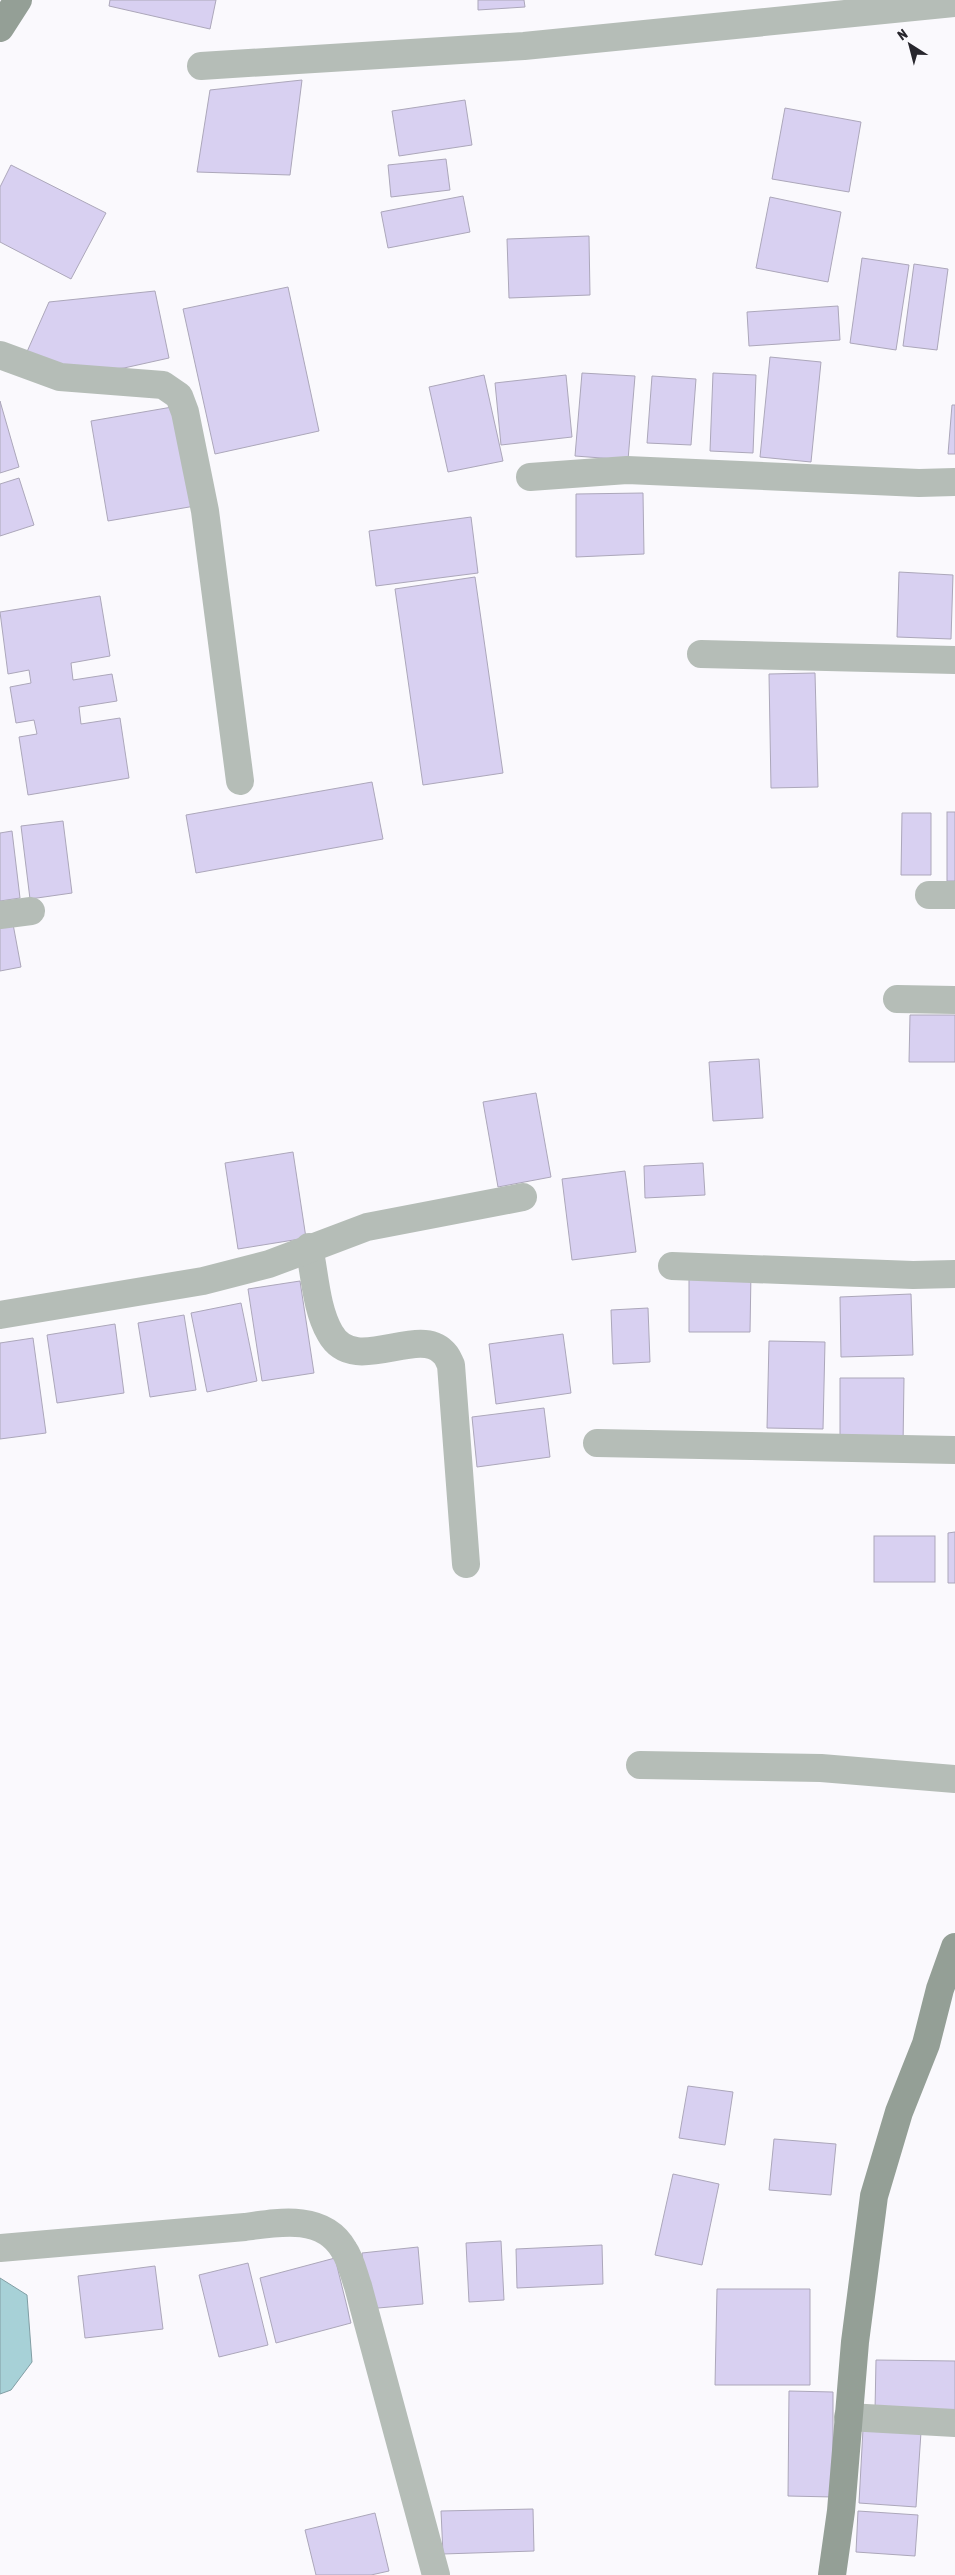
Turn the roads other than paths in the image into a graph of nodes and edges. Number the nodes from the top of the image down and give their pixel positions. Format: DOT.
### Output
graph roads {
  1 [pos="18,0"];
  2 [pos="955,3"];
  3 [pos="0,28"];
  4 [pos="201,66"];
  5 [pos="0,355"];
  6 [pos="530,477"];
  7 [pos="955,482"];
  8 [pos="701,654"];
  9 [pos="955,660"];
  10 [pos="240,781"];
  11 [pos="31,911"];
  12 [pos="0,916"];
  13 [pos="897,999"];
  14 [pos="955,1000"];
  15 [pos="524,1197"];
  16 [pos="309,1247"];
  17 [pos="672,1266"];
  18 [pos="955,1274"];
  19 [pos="0,1315"];
  20 [pos="597,1442"];
  21 [pos="955,1450"];
  22 [pos="466,1564"];
  23 [pos="640,1765"];
  24 [pos="955,1779"];
  25 [pos="955,1947"];
  26 [pos="0,2248"];
  27 [pos="848,2416"];
  28 [pos="955,2423"];
  29 [pos="436,2575"];
  30 [pos="832,2575"];
  1 -- 3 [label="street"];
  2 -- 4 [label="street"];
  5 -- 10 [label="street"];
  6 -- 7 [label="street"];
  8 -- 9 [label="street"];
  11 -- 12 [label="street"];
  13 -- 14 [label="street"];
  15 -- 16 [label="street"];
  16 -- 19 [label="street"];
  16 -- 22 [label="street"];
  17 -- 18 [label="street"];
  20 -- 21 [label="street"];
  23 -- 24 [label="street"];
  25 -- 27 [label="street"];
  26 -- 29 [label="street"];
  27 -- 28 [label="street"];
  27 -- 30 [label="street"];
}
